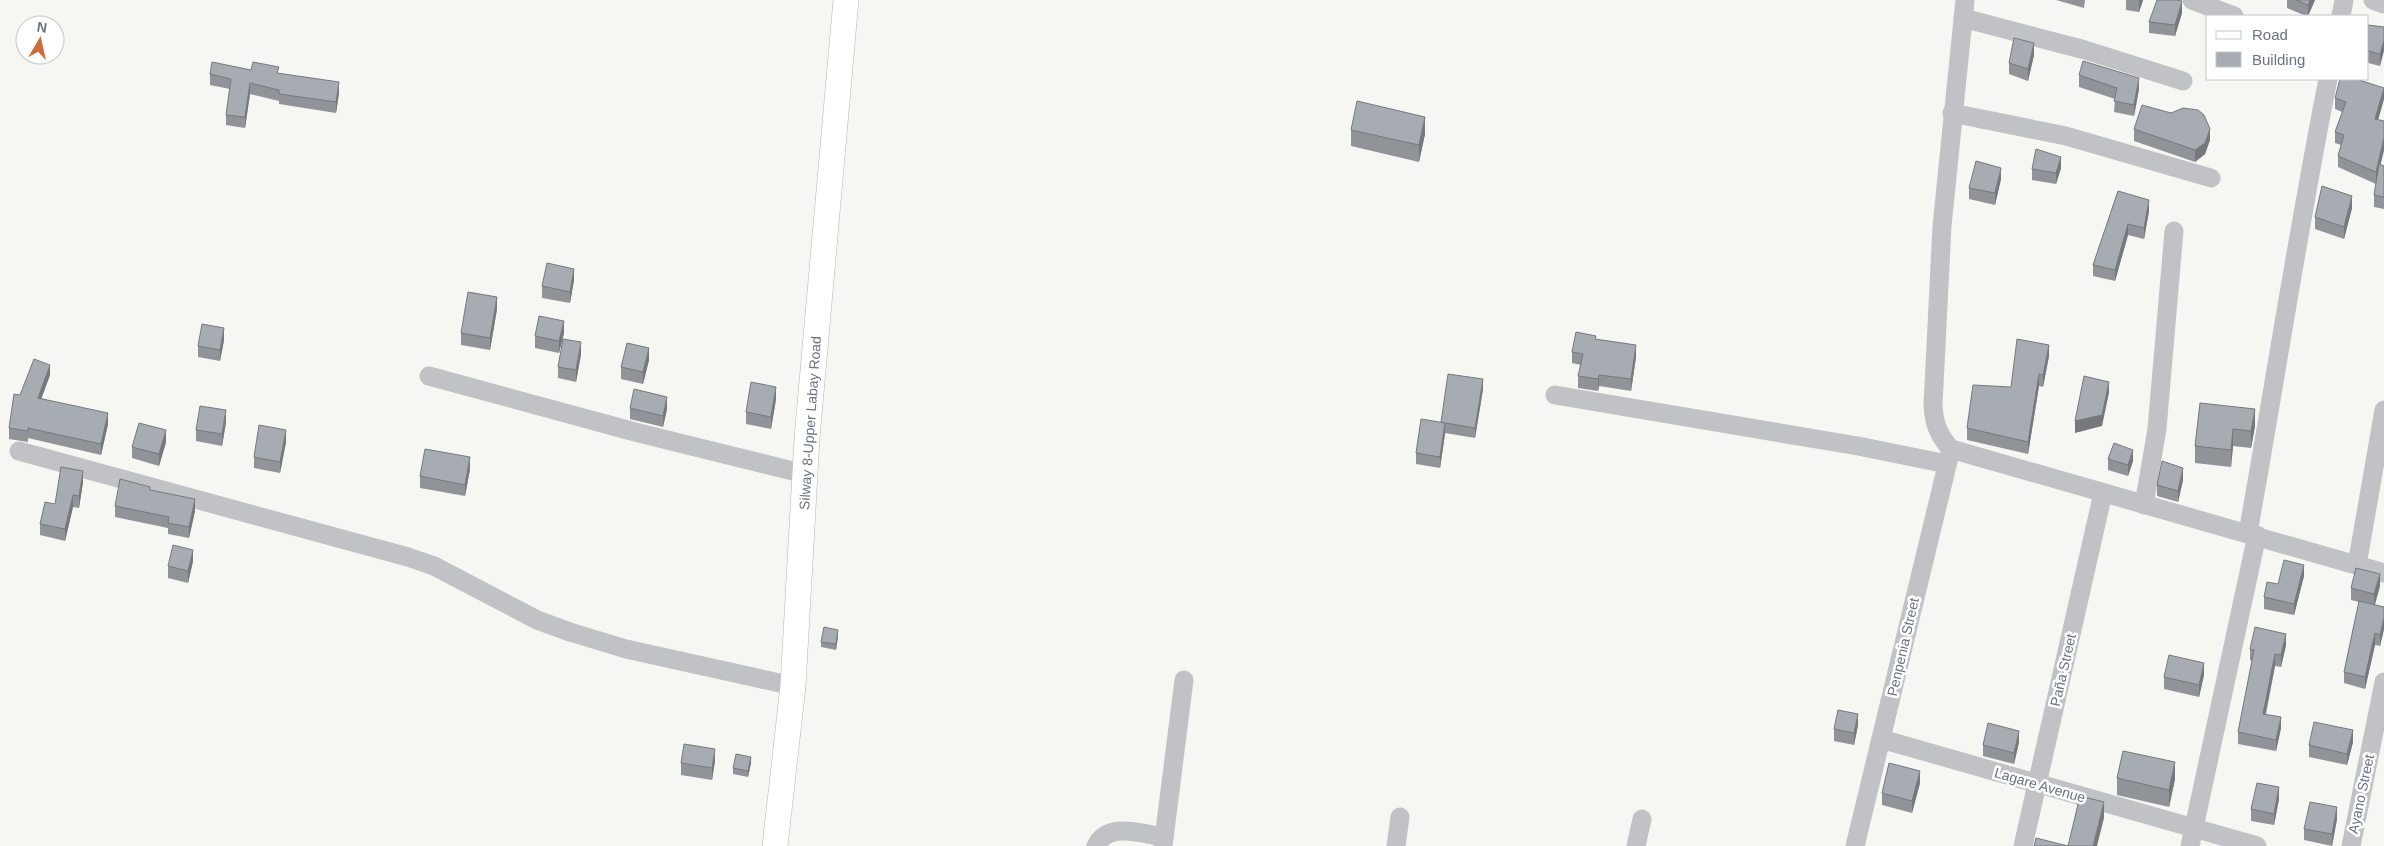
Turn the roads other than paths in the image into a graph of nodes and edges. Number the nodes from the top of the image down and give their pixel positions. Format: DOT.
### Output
graph roads {
  1 [pos="846,0"];
  2 [pos="2192,0"];
  3 [pos="2344,0"];
  4 [pos="2373,0"];
  5 [pos="2384,4"];
  6 [pos="1964,9"];
  7 [pos="2231,15"];
  8 [pos="2341,15"];
  9 [pos="2183,80"];
  10 [pos="2328,80"];
  11 [pos="1952,113"];
  12 [pos="2211,178"];
  13 [pos="2174,231"];
  14 [pos="429,376"];
  15 [pos="1555,394"];
  16 [pos="2384,410"];
  17 [pos="19,451"];
  18 [pos="1949,456"];
  19 [pos="805,474"];
  20 [pos="2103,494"];
  21 [pos="2144,505"];
  22 [pos="2252,534"];
  23 [pos="2357,564"];
  24 [pos="2384,573"];
  25 [pos="1184,680"];
  26 [pos="2384,682"];
  27 [pos="793,686"];
  28 [pos="1881,739"];
  29 [pos="2037,784"];
  30 [pos="1400,817"];
  31 [pos="1642,819"];
  32 [pos="2192,837"];
  33 [pos="1163,841"];
  34 [pos="775,846"];
  35 [pos="1096,846"];
  36 [pos="1396,846"];
  37 [pos="1636,846"];
  38 [pos="1855,846"];
  39 [pos="2023,846"];
  40 [pos="2257,846"];
  41 [pos="2351,846"];
  1 -- 19 [label="main road, Silway 8-Upper Labay Road"];
  2 -- 7 [label="street"];
  3 -- 8 [label="street"];
  4 -- 5 [label="street"];
  6 -- 9 [label="street"];
  6 -- 11 [label="street"];
  10 -- 22 [label="street"];
  11 -- 12 [label="street"];
  11 -- 18 [label="street"];
  13 -- 21 [label="street"];
  14 -- 19 [label="street"];
  15 -- 18 [label="street"];
  16 -- 23 [label="street"];
  17 -- 27 [label="street"];
  18 -- 20 [label="street"];
  18 -- 28 [label="street, Penpenia Street"];
  19 -- 27 [label="main road, Silway 8-Upper Labay Road"];
  20 -- 21 [label="street"];
  20 -- 29 [label="street, Paña Street"];
  21 -- 22 [label="street"];
  22 -- 23 [label="street"];
  22 -- 32 [label="street"];
  23 -- 24 [label="street"];
  25 -- 33 [label="street"];
  26 -- 41 [label="street, Ayano Street"];
  27 -- 34 [label="main road, Silway 8-Upper Labay Road"];
  28 -- 29 [label="street, Lagare Avenue"];
  28 -- 38 [label="street, Penpenia Street"];
  29 -- 32 [label="street, Lagare Avenue"];
  29 -- 39 [label="street, Paña Street"];
  30 -- 36 [label="street"];
  31 -- 37 [label="street"];
  32 -- 40 [label="street, Lagare Avenue"];
  33 -- 35 [label="street"];
}
